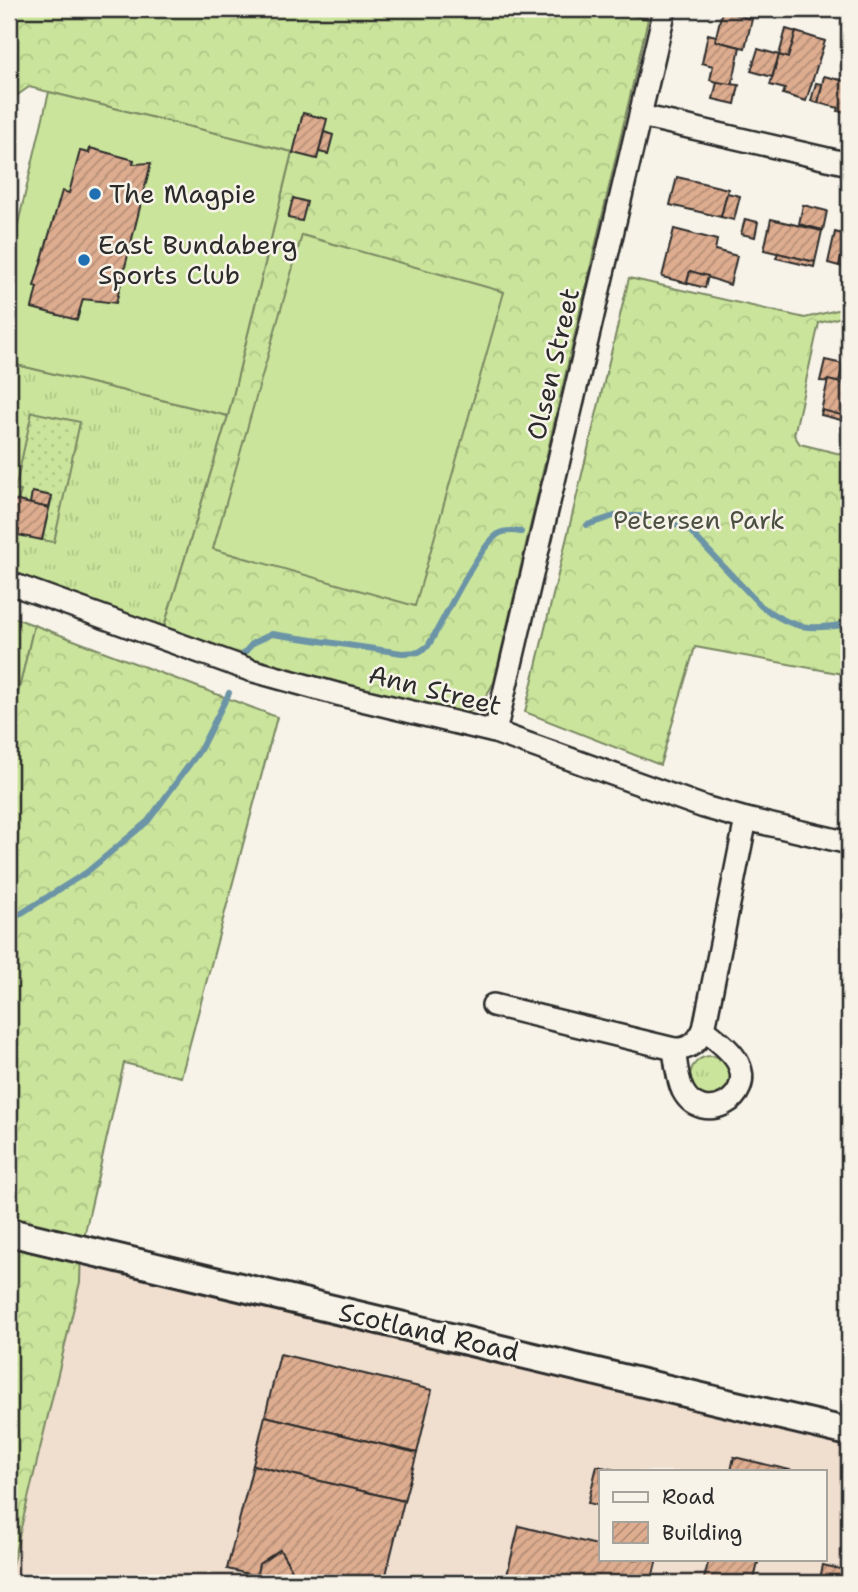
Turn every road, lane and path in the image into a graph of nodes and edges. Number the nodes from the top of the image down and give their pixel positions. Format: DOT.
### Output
graph roads {
  1 [pos="665,9"];
  2 [pos="641,116"];
  3 [pos="849,164"];
  4 [pos="9,583"];
  5 [pos="495,732"];
  6 [pos="746,819"];
  7 [pos="849,843"];
  8 [pos="493,1004"];
  9 [pos="704,1029"];
  10 [pos="674,1049"];
  11 [pos="9,1232"];
  12 [pos="849,1433"];
  1 -- 2 [label="street, Olsen Street"];
  2 -- 3 [label="street"];
  2 -- 5 [label="street, Olsen Street"];
  4 -- 5 [label="street, Ann Street"];
  5 -- 6 [label="street, Ann Street"];
  6 -- 7 [label="street, Ann Street"];
  6 -- 9 [label="street"];
  8 -- 10 [label="street"];
  9 -- 10 [label="street"];
  9 -- 10 [label="street"];
  11 -- 12 [label="street, Scotland Road"];
}
